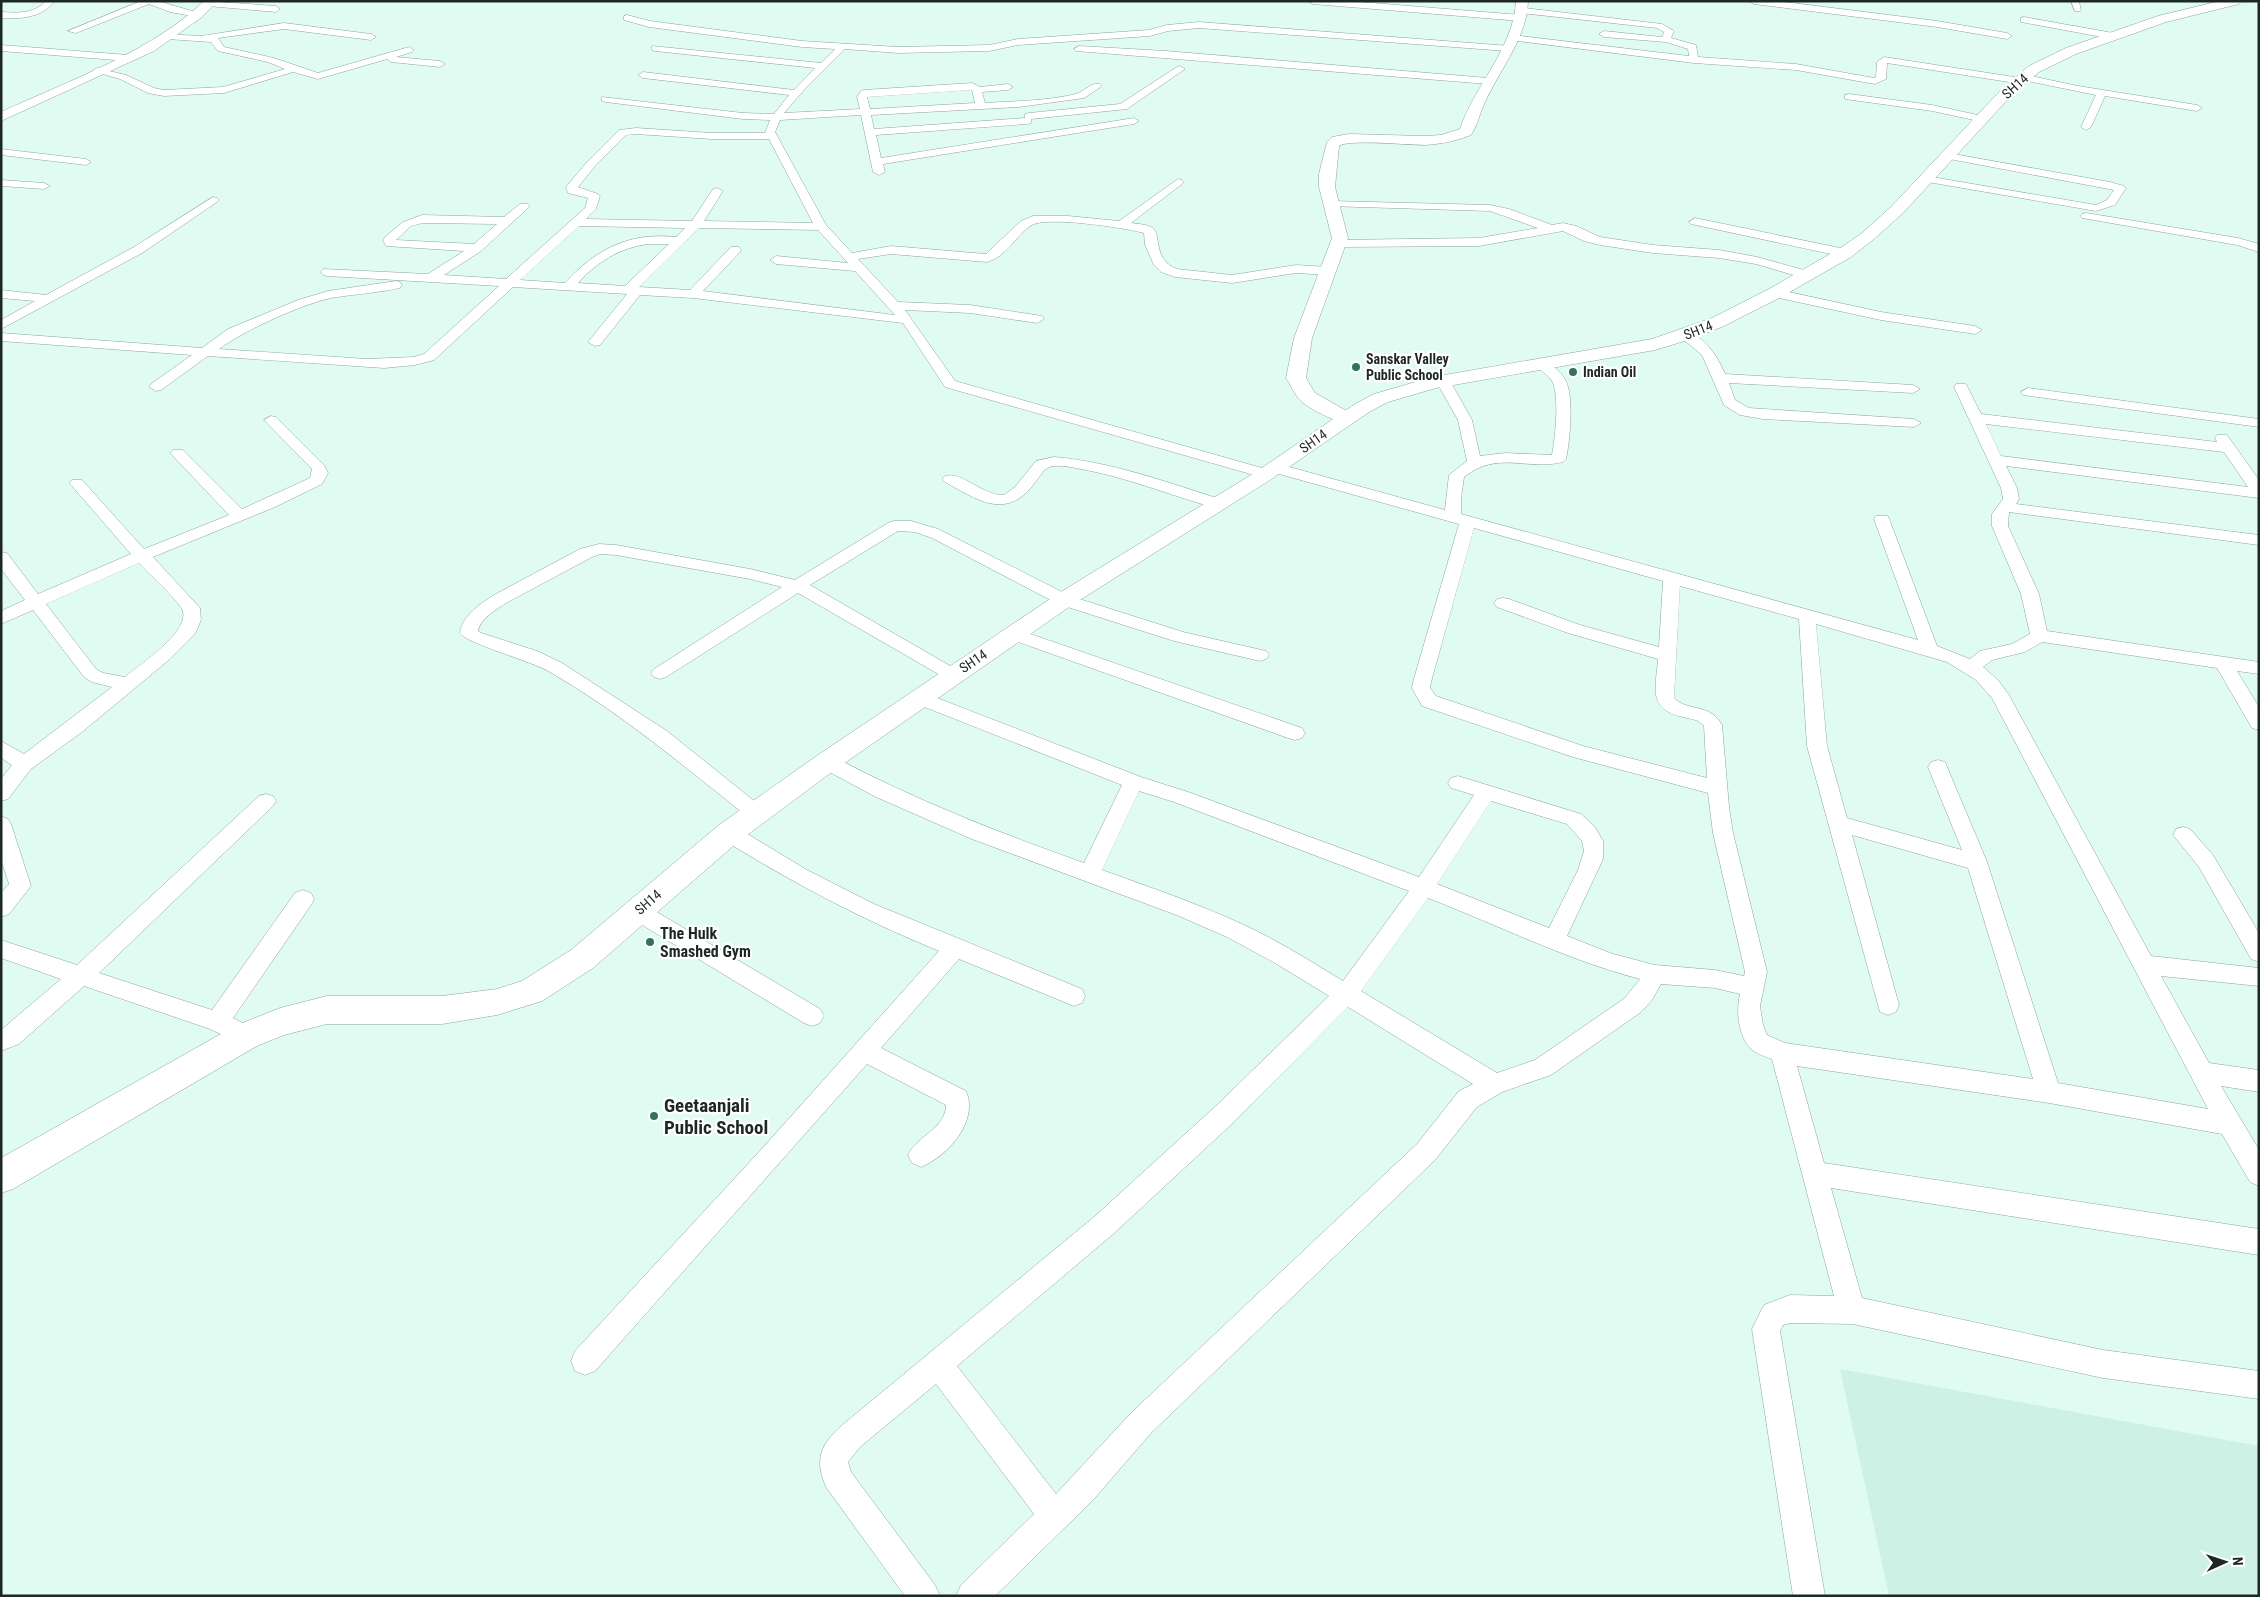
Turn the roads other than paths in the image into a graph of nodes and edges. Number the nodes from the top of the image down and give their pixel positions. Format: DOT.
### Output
graph roads {
  1 [pos="51,1"];
  2 [pos="149,1"];
  3 [pos="1313,1"];
  4 [pos="1754,1"];
  5 [pos="2235,1"];
  6 [pos="209,2"];
  7 [pos="1521,7"];
  8 [pos="276,9"];
  9 [pos="198,14"];
  10 [pos="1,15"];
  11 [pos="627,18"];
  12 [pos="2024,20"];
  13 [pos="73,31"];
  14 [pos="1604,34"];
  15 [pos="167,36"];
  16 [pos="2007,36"];
  17 [pos="2113,36"];
  18 [pos="372,37"];
  19 [pos="202,38"];
  20 [pos="1666,39"];
  21 [pos="1510,43"];
  22 [pos="842,47"];
  23 [pos="1,48"];
  24 [pos="655,48"];
  25 [pos="989,48"];
  26 [pos="409,50"];
  27 [pos="128,58"];
  28 [pos="382,58"];
  29 [pos="1694,60"];
  30 [pos="440,64"];
  31 [pos="824,66"];
  32 [pos="294,69"];
  33 [pos="1180,69"];
  34 [pos="97,71"];
  35 [pos="642,75"];
  36 [pos="2024,80"];
  37 [pos="1488,81"];
  38 [pos="1097,86"];
  39 [pos="1008,87"];
  40 [pos="977,90"];
  41 [pos="797,93"];
  42 [pos="2102,93"];
  43 [pos="1849,97"];
  44 [pos="606,99"];
  45 [pos="1019,104"];
  46 [pos="980,106"];
  47 [pos="2197,108"];
  48 [pos="865,112"];
  49 [pos="1,117"];
  50 [pos="776,117"];
  51 [pos="1026,119"];
  52 [pos="1982,119"];
  53 [pos="1134,121"];
  54 [pos="2086,127"];
  55 [pos="870,132"];
  56 [pos="772,136"];
  57 [pos="1036,138"];
  58 [pos="1048,146"];
  59 [pos="1,152"];
  60 [pos="933,153"];
  61 [pos="1948,156"];
  62 [pos="86,162"];
  63 [pos="939,165"];
  64 [pos="1178,182"];
  65 [pos="1,183"];
  66 [pos="44,186"];
  67 [pos="1922,187"];
  68 [pos="717,191"];
  69 [pos="1945,194"];
  70 [pos="213,200"];
  71 [pos="1331,204"];
  72 [pos="524,206"];
  73 [pos="507,221"];
  74 [pos="576,222"];
  75 [pos="1696,222"];
  76 [pos="696,224"];
  77 [pos="1122,225"];
  78 [pos="821,227"];
  79 [pos="1551,228"];
  80 [pos="678,241"];
  81 [pos="1339,243"];
  82 [pos="410,245"];
  83 [pos="477,248"];
  84 [pos="2259,248"];
  85 [pos="735,250"];
  86 [pos="1845,253"];
  87 [pos="849,256"];
  88 [pos="776,260"];
  89 [pos="396,265"];
  90 [pos="860,268"];
  91 [pos="1328,271"];
  92 [pos="327,272"];
  93 [pos="1807,274"];
  94 [pos="436,277"];
  95 [pos="511,282"];
  96 [pos="569,286"];
  97 [pos="632,290"];
  98 [pos="1775,293"];
  99 [pos="1,294"];
  100 [pos="693,294"];
  101 [pos="48,299"];
  102 [pos="893,306"];
  103 [pos="1037,319"];
  104 [pos="907,320"];
  105 [pos="1,325"];
  106 [pos="1975,330"];
  107 [pos="1685,335"];
  108 [pos="1,337"];
  109 [pos="595,342"];
  110 [pos="204,352"];
  111 [pos="1542,365"];
  112 [pos="1720,378"];
  113 [pos="1443,381"];
  114 [pos="1961,386"];
  115 [pos="156,387"];
  116 [pos="1913,389"];
  117 [pos="2028,392"];
  118 [pos="1345,418"];
  119 [pos="1976,418"];
  120 [pos="2208,418"];
  121 [pos="271,420"];
  122 [pos="1914,423"];
  123 [pos="2259,423"];
  124 [pos="2229,448"];
  125 [pos="178,453"];
  126 [pos="1996,460"];
  127 [pos="1474,461"];
  128 [pos="1270,471"];
  129 [pos="950,479"];
  130 [pos="77,483"];
  131 [pos="2259,492"];
  132 [pos="1220,504"];
  133 [pos="2006,507"];
  134 [pos="239,516"];
  135 [pos="1460,519"];
  136 [pos="1882,520"];
  137 [pos="2259,540"];
  138 [pos="142,556"];
  139 [pos="1,557"];
  140 [pos="1672,578"];
  141 [pos="798,586"];
  142 [pos="1064,600"];
  143 [pos="36,602"];
  144 [pos="1503,603"];
  145 [pos="1807,615"];
  146 [pos="1,618"];
  147 [pos="1012,634"];
  148 [pos="2039,636"];
  149 [pos="1930,650"];
  150 [pos="1260,655"];
  151 [pos="1667,655"];
  152 [pos="2223,663"];
  153 [pos="1973,667"];
  154 [pos="2259,668"];
  155 [pos="660,673"];
  156 [pos="953,675"];
  157 [pos="128,684"];
  158 [pos="919,697"];
  159 [pos="2259,723"];
  160 [pos="1295,733"];
  161 [pos="1,748"];
  162 [pos="827,762"];
  163 [pos="24,764"];
  164 [pos="1938,767"];
  165 [pos="1134,782"];
  166 [pos="1458,783"];
  167 [pos="1718,788"];
  168 [pos="1487,792"];
  169 [pos="1,794"];
  170 [pos="266,801"];
  171 [pos="756,813"];
  172 [pos="1838,823"];
  173 [pos="1,824"];
  174 [pos="729,833"];
  175 [pos="2183,835"];
  176 [pos="1977,862"];
  177 [pos="1089,874"];
  178 [pos="1423,888"];
  179 [pos="304,898"];
  180 [pos="1,908"];
  181 [pos="637,911"];
  182 [pos="1554,940"];
  183 [pos="956,947"];
  184 [pos="1,950"];
  185 [pos="2259,952"];
  186 [pos="2145,965"];
  187 [pos="1655,974"];
  188 [pos="79,977"];
  189 [pos="2259,977"];
  190 [pos="1753,988"];
  191 [pos="1346,994"];
  192 [pos="1074,996"];
  193 [pos="1888,1005"];
  194 [pos="812,1016"];
  195 [pos="217,1022"];
  196 [pos="246,1036"];
  197 [pos="1,1040"];
  198 [pos="864,1051"];
  199 [pos="1782,1053"];
  200 [pos="2202,1073"];
  201 [pos="2259,1081"];
  202 [pos="1495,1084"];
  203 [pos="2049,1092"];
  204 [pos="2229,1124"];
  205 [pos="920,1155"];
  206 [pos="1814,1174"];
  207 [pos="2259,1174"];
  208 [pos="1,1177"];
  209 [pos="2259,1242"];
  210 [pos="1853,1310"];
  211 [pos="585,1361"];
  212 [pos="938,1364"];
  213 [pos="2259,1385"];
  214 [pos="1054,1516"];
  215 [pos="924,1596"];
  216 [pos="972,1596"];
  217 [pos="1809,1596"];
  1 -- 10 [label="street"];
  2 -- 9 [label="street"];
  2 -- 13 [label="street"];
  3 -- 7 [label="street"];
  4 -- 16 [label="street"];
  5 -- 17 [label="main road, SH14 / SH14"];
  6 -- 8 [label="street"];
  6 -- 9 [label="main road"];
  7 -- 20 [label="street"];
  7 -- 21 [label="main road"];
  9 -- 15 [label="main road"];
  11 -- 22 [label="street"];
  12 -- 17 [label="street"];
  14 -- 20 [label="street"];
  15 -- 19 [label="street"];
  15 -- 27 [label="main road"];
  17 -- 36 [label="main road, SH14 / SH14"];
  18 -- 19 [label="street"];
  19 -- 32 [label="street"];
  20 -- 29 [label="street"];
  21 -- 25 [label="street"];
  21 -- 29 [label="street"];
  21 -- 37 [label="main road"];
  22 -- 25 [label="street"];
  22 -- 31 [label="street"];
  23 -- 27 [label="street"];
  24 -- 31 [label="street"];
  25 -- 37 [label="street"];
  26 -- 28 [label="street"];
  27 -- 34 [label="main road"];
  28 -- 30 [label="street"];
  28 -- 32 [label="street"];
  29 -- 36 [label="street"];
  31 -- 41 [label="street"];
  32 -- 34 [label="street"];
  33 -- 51 [label="street"];
  34 -- 49 [label="main road"];
  35 -- 41 [label="street"];
  36 -- 42 [label="street"];
  36 -- 52 [label="main road, SH14 / SH14"];
  37 -- 71 [label="main road"];
  38 -- 45 [label="street"];
  39 -- 40 [label="street"];
  40 -- 46 [label="street"];
  40 -- 48 [label="street"];
  41 -- 50 [label="street"];
  42 -- 47 [label="street"];
  42 -- 54 [label="street"];
  43 -- 52 [label="street"];
  44 -- 50 [label="street"];
  45 -- 46 [label="street"];
  45 -- 51 [label="street"];
  46 -- 48 [label="street"];
  48 -- 50 [label="street"];
  48 -- 55 [label="street"];
  50 -- 56 [label="street"];
  51 -- 55 [label="street"];
  51 -- 57 [label="street"];
  52 -- 61 [label="main road, SH14 / SH14"];
  53 -- 57 [label="street"];
  55 -- 60 [label="street"];
  56 -- 74 [label="street"];
  56 -- 78 [label="street"];
  57 -- 58 [label="street"];
  57 -- 60 [label="street"];
  59 -- 62 [label="street"];
  60 -- 63 [label="street"];
  61 -- 67 [label="main road, SH14 / SH14"];
  61 -- 67 [label="street"];
  64 -- 77 [label="street"];
  65 -- 66 [label="street"];
  67 -- 86 [label="main road, SH14 / SH14"];
  68 -- 76 [label="street"];
  69 -- 84 [label="street"];
  70 -- 101 [label="street"];
  71 -- 79 [label="street"];
  71 -- 81 [label="main road"];
  72 -- 73 [label="street"];
  73 -- 82 [label="street"];
  73 -- 83 [label="street"];
  74 -- 76 [label="street"];
  74 -- 95 [label="street"];
  75 -- 86 [label="street"];
  76 -- 78 [label="street"];
  76 -- 80 [label="street"];
  77 -- 87 [label="street"];
  77 -- 91 [label="street"];
  78 -- 87 [label="street"];
  79 -- 81 [label="street"];
  79 -- 93 [label="street"];
  80 -- 96 [label="street"];
  80 -- 97 [label="street"];
  81 -- 91 [label="main road"];
  82 -- 83 [label="street"];
  82 -- 89 [label="street"];
  83 -- 94 [label="street"];
  85 -- 100 [label="street"];
  86 -- 93 [label="main road, SH14 / SH14"];
  87 -- 90 [label="street"];
  88 -- 90 [label="street"];
  89 -- 92 [label="street"];
  89 -- 94 [label="street"];
  90 -- 102 [label="street"];
  91 -- 118 [label="main road"];
  93 -- 98 [label="main road, SH14 / SH14"];
  94 -- 95 [label="street"];
  94 -- 110 [label="street"];
  95 -- 96 [label="street"];
  95 -- 110 [label="street"];
  96 -- 97 [label="street"];
  97 -- 100 [label="street"];
  97 -- 109 [label="street"];
  98 -- 106 [label="street"];
  98 -- 107 [label="main road, SH14 / SH14"];
  99 -- 101 [label="street"];
  100 -- 104 [label="street"];
  101 -- 105 [label="street"];
  102 -- 103 [label="street"];
  102 -- 104 [label="street"];
  104 -- 128 [label="street"];
  107 -- 111 [label="main road, SH14 / SH14"];
  107 -- 112 [label="street"];
  108 -- 110 [label="street"];
  110 -- 115 [label="street"];
  111 -- 113 [label="main road, SH14 / SH14"];
  111 -- 127 [label="street"];
  112 -- 116 [label="street"];
  112 -- 122 [label="street"];
  113 -- 118 [label="main road, SH14 / SH14"];
  113 -- 127 [label="street"];
  114 -- 119 [label="street"];
  117 -- 120 [label="street"];
  118 -- 128 [label="main road, SH14 / SH14"];
  119 -- 124 [label="street"];
  119 -- 126 [label="street"];
  120 -- 123 [label="street"];
  120 -- 124 [label="street"];
  121 -- 134 [label="street"];
  124 -- 131 [label="street"];
  125 -- 134 [label="street"];
  126 -- 131 [label="street"];
  126 -- 133 [label="street"];
  127 -- 135 [label="street"];
  128 -- 132 [label="main road, SH14 / SH14"];
  128 -- 135 [label="street"];
  129 -- 132 [label="street"];
  130 -- 138 [label="street"];
  132 -- 142 [label="main road, SH14 / SH14"];
  133 -- 137 [label="street"];
  133 -- 148 [label="street"];
  134 -- 138 [label="street"];
  135 -- 140 [label="street"];
  135 -- 167 [label="street"];
  136 -- 149 [label="street"];
  138 -- 143 [label="street"];
  138 -- 157 [label="street"];
  139 -- 143 [label="street"];
  140 -- 145 [label="street"];
  140 -- 151 [label="street"];
  141 -- 142 [label="street"];
  141 -- 155 [label="street"];
  141 -- 156 [label="street"];
  141 -- 171 [label="street"];
  142 -- 147 [label="main road, SH14 / SH14"];
  142 -- 150 [label="street"];
  143 -- 146 [label="street"];
  143 -- 157 [label="street"];
  144 -- 151 [label="street"];
  145 -- 149 [label="street"];
  145 -- 172 [label="street"];
  147 -- 156 [label="main road, SH14 / SH14"];
  147 -- 160 [label="street"];
  148 -- 152 [label="street"];
  148 -- 153 [label="street"];
  149 -- 153 [label="street"];
  151 -- 167 [label="street"];
  152 -- 154 [label="street"];
  152 -- 159 [label="street"];
  153 -- 186 [label="street"];
  156 -- 158 [label="main road, SH14 / SH14"];
  157 -- 163 [label="street"];
  158 -- 162 [label="main road, SH14 / SH14"];
  158 -- 165 [label="street"];
  161 -- 163 [label="street"];
  162 -- 171 [label="main road, SH14 / SH14"];
  162 -- 177 [label="street"];
  163 -- 169 [label="street"];
  164 -- 176 [label="street"];
  165 -- 177 [label="street"];
  165 -- 178 [label="street"];
  166 -- 168 [label="street"];
  167 -- 190 [label="street"];
  168 -- 178 [label="street"];
  168 -- 182 [label="street"];
  170 -- 188 [label="street"];
  171 -- 174 [label="main road, SH14 / SH14"];
  172 -- 176 [label="street"];
  172 -- 193 [label="street"];
  173 -- 180 [label="street"];
  174 -- 181 [label="main road, SH14 / SH14"];
  174 -- 183 [label="street"];
  175 -- 185 [label="street"];
  176 -- 203 [label="street"];
  177 -- 191 [label="street"];
  178 -- 182 [label="street"];
  178 -- 191 [label="street"];
  179 -- 195 [label="street"];
  181 -- 194 [label="street"];
  181 -- 196 [label="main road, SH14 / SH14"];
  182 -- 187 [label="street"];
  183 -- 192 [label="street"];
  183 -- 198 [label="street"];
  184 -- 188 [label="street"];
  186 -- 189 [label="street"];
  186 -- 200 [label="street"];
  187 -- 190 [label="street"];
  187 -- 202 [label="street"];
  188 -- 195 [label="street"];
  188 -- 197 [label="street"];
  190 -- 199 [label="street"];
  191 -- 202 [label="street"];
  191 -- 212 [label="street"];
  195 -- 196 [label="street"];
  196 -- 208 [label="main road, SH14"];
  198 -- 205 [label="street"];
  198 -- 211 [label="street"];
  199 -- 203 [label="street"];
  199 -- 206 [label="street"];
  200 -- 201 [label="street"];
  200 -- 204 [label="street"];
  202 -- 214 [label="street"];
  203 -- 204 [label="street"];
  204 -- 207 [label="street"];
  206 -- 209 [label="street"];
  206 -- 210 [label="street"];
  210 -- 213 [label="street"];
  210 -- 217 [label="street"];
  212 -- 214 [label="street"];
  212 -- 215 [label="street"];
  214 -- 216 [label="street"];
}
